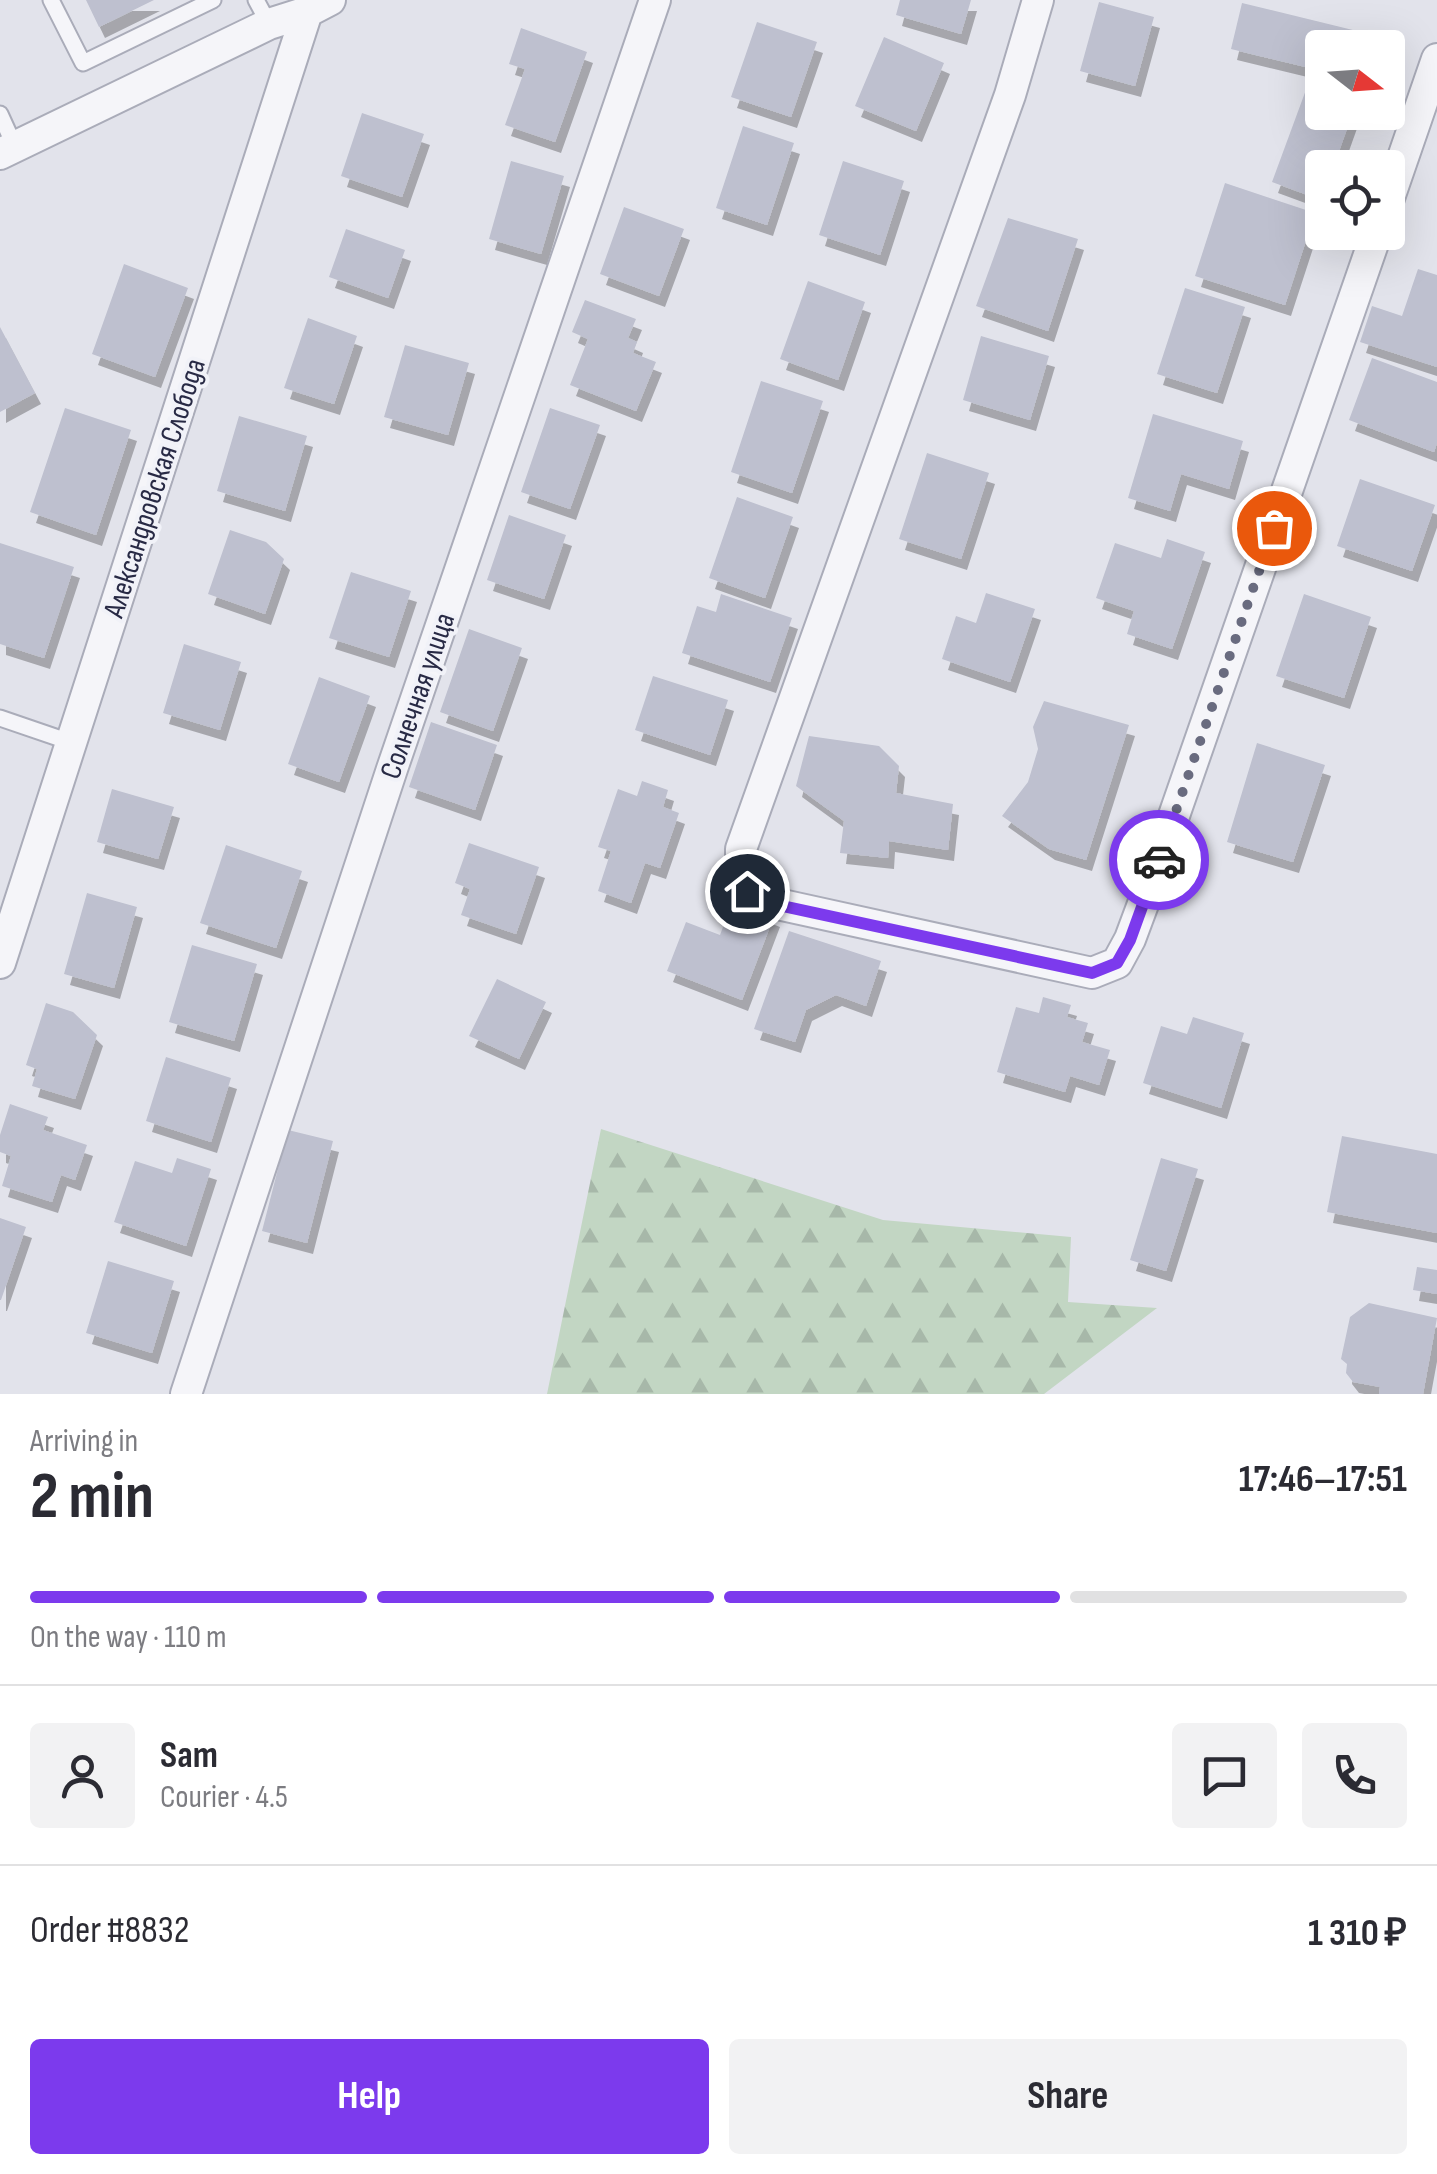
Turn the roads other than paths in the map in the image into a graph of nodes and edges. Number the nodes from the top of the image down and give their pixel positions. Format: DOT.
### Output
graph roads {
  1 [pos="51,0"];
  2 [pos="213,0"];
  3 [pos="655,0"];
  4 [pos="1038,0"];
  5 [pos="318,6"];
  6 [pos="263,12"];
  7 [pos="1437,59"];
  8 [pos="0,114"];
  9 [pos="7,151"];
  10 [pos="1405,152"];
  11 [pos="1371,250"];
  12 [pos="0,718"];
  13 [pos="73,742"];
  14 [pos="0,963"];
  15 [pos="186,1394"];
  1 -- 2 [label="lane"];
  3 -- 15 [label="street, Солнечная улица"];
  4 -- 11 [label="street"];
  5 -- 6 [label="street"];
  5 -- 13 [label="street, Александровская Слобода"];
  6 -- 9 [label="street"];
  7 -- 10 [label="street"];
  8 -- 9 [label="lane"];
  12 -- 13 [label="lane"];
  13 -- 14 [label="street, Александровская Слобода"];
}
